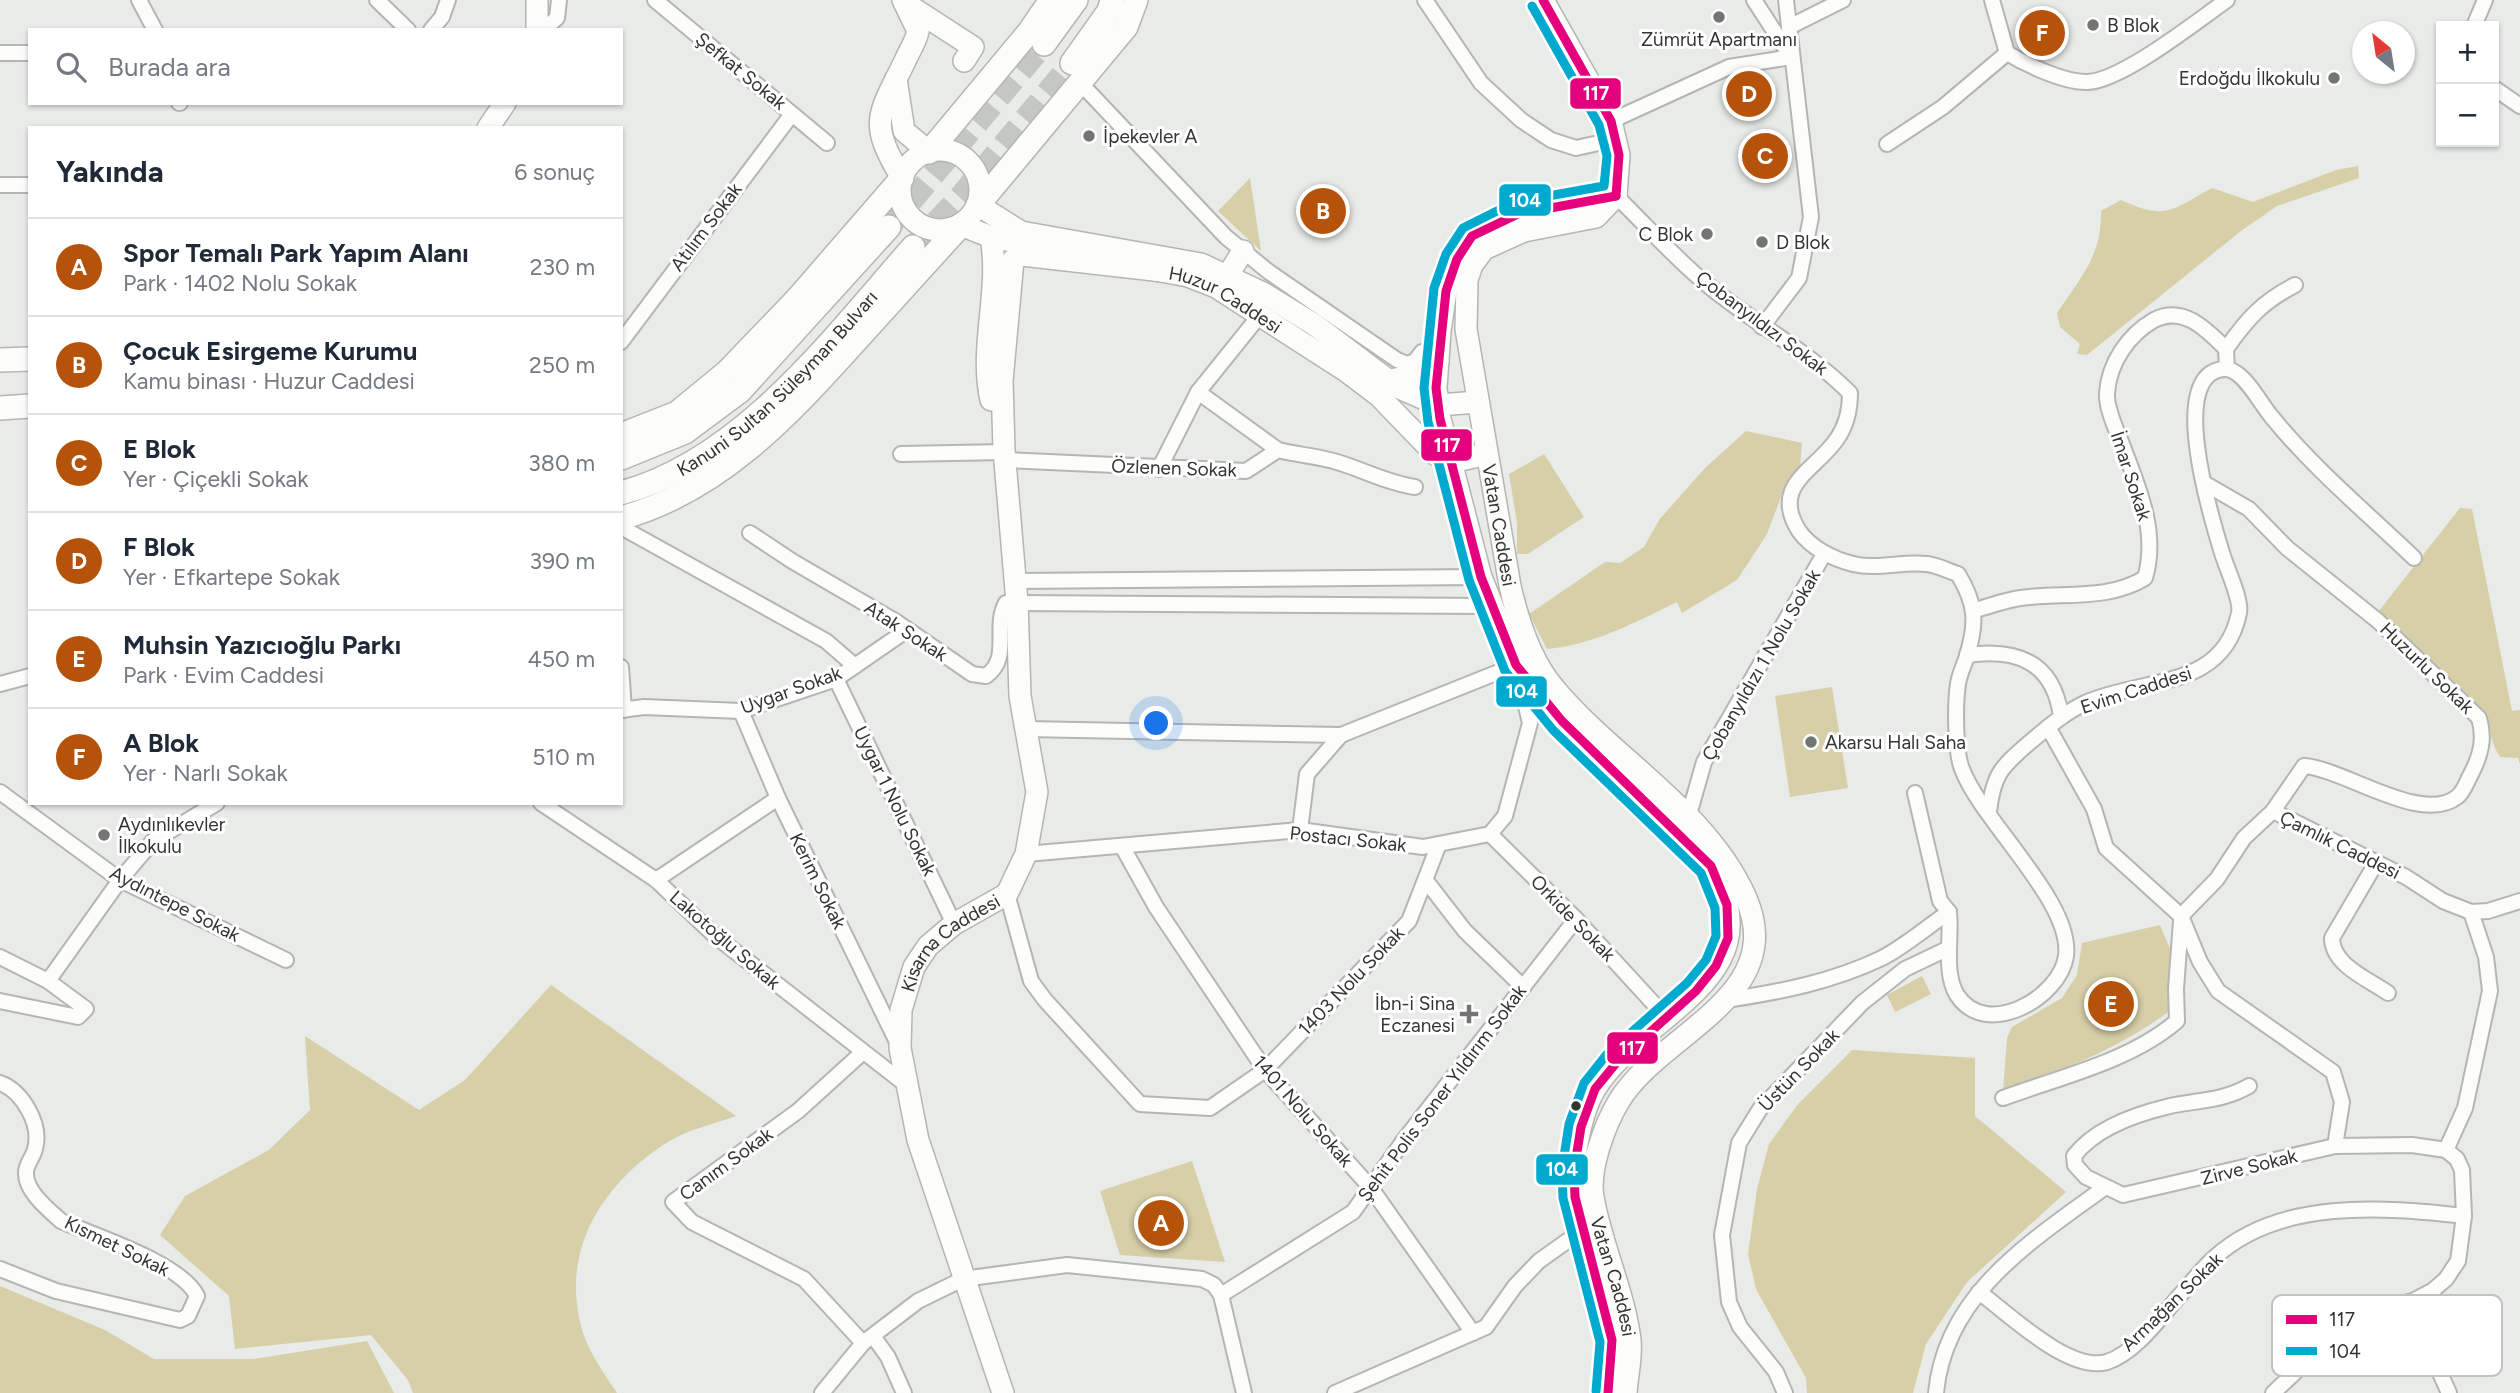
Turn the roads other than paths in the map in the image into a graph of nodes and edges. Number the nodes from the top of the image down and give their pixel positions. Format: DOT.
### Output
graph roads {
  1 [pos="139,0"];
  2 [pos="377,0"];
  3 [pos="448,0"];
  4 [pos="537,0"];
  5 [pos="559,0"];
  6 [pos="655,0"];
  7 [pos="1051,0"];
  8 [pos="1076,0"];
  9 [pos="1112,0"];
  10 [pos="1136,0"];
  11 [pos="1425,0"];
  12 [pos="1543,0"];
  13 [pos="1754,0"];
  14 [pos="1786,0"];
  15 [pos="1843,0"];
  16 [pos="1992,0"];
  17 [pos="2227,0"];
  18 [pos="2485,0"];
  19 [pos="904,2"];
  20 [pos="2476,21"];
  21 [pos="1788,27"];
  22 [pos="154,28"];
  23 [pos="406,28"];
  24 [pos="433,28"];
  25 [pos="537,28"];
  26 [pos="545,28"];
  27 [pos="1044,44"];
  28 [pos="0,53"];
  29 [pos="28,53"];
  30 [pos="2007,53"];
  31 [pos="1791,57"];
  32 [pos="964,61"];
  33 [pos="1072,63"];
  34 [pos="896,79"];
  35 [pos="1087,90"];
  36 [pos="2499,91"];
  37 [pos="2520,106"];
  38 [pos="793,114"];
  39 [pos="1614,130"];
  40 [pos="827,143"];
  41 [pos="1887,144"];
  42 [pos="929,152"];
  43 [pos="902,178"];
  44 [pos="0,185"];
  45 [pos="28,185"];
  46 [pos="1616,196"];
  47 [pos="978,205"];
  48 [pos="961,225"];
  49 [pos="889,227"];
  50 [pos="991,237"];
  51 [pos="913,247"];
  52 [pos="1243,251"];
  53 [pos="1163,271"];
  54 [pos="1228,275"];
  55 [pos="2295,285"];
  56 [pos="1260,315"];
  57 [pos="1762,327"];
  58 [pos="623,339"];
  59 [pos="2226,349"];
  60 [pos="1430,356"];
  61 [pos="28,359"];
  62 [pos="0,360"];
  63 [pos="2227,369"];
  64 [pos="1387,381"];
  65 [pos="1198,392"];
  66 [pos="1478,402"];
  67 [pos="1438,405"];
  68 [pos="28,406"];
  69 [pos="0,408"];
  70 [pos="623,434"];
  71 [pos="1278,450"];
  72 [pos="901,454"];
  73 [pos="1005,454"];
  74 [pos="1487,454"];
  75 [pos="623,457"];
  76 [pos="1448,457"];
  77 [pos="1159,469"];
  78 [pos="2204,483"];
  79 [pos="1415,487"];
  80 [pos="623,493"];
  81 [pos="623,517"];
  82 [pos="623,528"];
  83 [pos="750,533"];
  84 [pos="1824,554"];
  85 [pos="2414,558"];
  86 [pos="1481,577"];
  87 [pos="1357,579"];
  88 [pos="1115,581"];
  89 [pos="1230,581"];
  90 [pos="1016,591"];
  91 [pos="1114,603"];
  92 [pos="1230,604"];
  93 [pos="1357,604"];
  94 [pos="1490,606"];
  95 [pos="1973,611"];
  96 [pos="907,630"];
  97 [pos="1967,655"];
  98 [pos="1516,665"];
  99 [pos="855,666"];
  100 [pos="28,677"];
  101 [pos="836,679"];
  102 [pos="0,684"];
  103 [pos="623,710"];
  104 [pos="741,711"];
  105 [pos="2061,716"];
  106 [pos="2048,727"];
  107 [pos="1026,729"];
  108 [pos="1341,735"];
  109 [pos="0,792"];
  110 [pos="1915,793"];
  111 [pos="778,798"];
  112 [pos="214,805"];
  113 [pos="544,805"];
  114 [pos="2273,811"];
  115 [pos="1989,812"];
  116 [pos="1688,818"];
  117 [pos="1300,830"];
  118 [pos="1490,834"];
  119 [pos="1439,845"];
  120 [pos="1122,846"];
  121 [pos="1026,854"];
  122 [pos="2376,863"];
  123 [pos="120,880"];
  124 [pos="656,880"];
  125 [pos="1427,882"];
  126 [pos="1007,894"];
  127 [pos="2520,901"];
  128 [pos="1948,912"];
  129 [pos="2471,912"];
  130 [pos="2181,916"];
  131 [pos="1576,919"];
  132 [pos="954,924"];
  133 [pos="1949,948"];
  134 [pos="0,957"];
  135 [pos="286,960"];
  136 [pos="48,981"];
  137 [pos="1522,986"];
  138 [pos="2388,993"];
  139 [pos="1726,1000"];
  140 [pos="0,1001"];
  141 [pos="1654,1004"];
  142 [pos="900,1048"];
  143 [pos="863,1052"];
  144 [pos="1265,1070"];
  145 [pos="0,1083"];
  146 [pos="905,1084"];
  147 [pos="2249,1086"];
  148 [pos="2003,1098"];
  149 [pos="2335,1146"];
  150 [pos="2446,1150"];
  151 [pos="1371,1188"];
  152 [pos="2104,1188"];
  153 [pos="2464,1216"];
  154 [pos="1584,1229"];
  155 [pos="0,1269"];
  156 [pos="963,1279"];
  157 [pos="1979,1292"];
  158 [pos="1222,1294"];
  159 [pos="2423,1295"];
  160 [pos="1473,1333"];
  161 [pos="868,1340"];
  162 [pos="2291,1376"];
  163 [pos="2441,1376"];
  164 [pos="822,1393"];
  165 [pos="904,1393"];
  166 [pos="1003,1393"];
  167 [pos="1244,1393"];
  168 [pos="1335,1393"];
  169 [pos="1608,1393"];
  170 [pos="1626,1393"];
  171 [pos="1785,1393"];
  172 [pos="1937,1393"];
  173 [pos="2273,1393"];
  174 [pos="2449,1393"];
  1 -- 22 [label="street"];
  2 -- 23 [label="street"];
  3 -- 24 [label="street"];
  4 -- 25 [label="street"];
  5 -- 26 [label="street"];
  6 -- 38 [label="street, Şefkat Sokak"];
  7 -- 42 [label="main road"];
  8 -- 27 [label="main road"];
  9 -- 33 [label="main road"];
  10 -- 47 [label="main road"];
  11 -- 39 [label="street"];
  12 -- 39 [label="street"];
  13 -- 31 [label="street"];
  14 -- 21 [label="street"];
  15 -- 21 [label="street"];
  16 -- 30 [label="street"];
  17 -- 30 [label="street"];
  18 -- 20 [label="street"];
  19 -- 32 [label="street"];
  19 -- 34 [label="street"];
  21 -- 31 [label="street"];
  28 -- 29 [label="street"];
  30 -- 41 [label="street"];
  31 -- 39 [label="street"];
  31 -- 57 [label="street"];
  34 -- 42 [label="street"];
  34 -- 43 [label="street"];
  35 -- 52 [label="street, Huzur Caddesi"];
  36 -- 37 [label="street"];
  38 -- 40 [label="street, Şefkat Sokak"];
  38 -- 58 [label="street, Atılım Sokak"];
  39 -- 46 [label="street"];
  42 -- 43 [label="street"];
  42 -- 47 [label="street"];
  43 -- 48 [label="street"];
  43 -- 70 [label="main road"];
  44 -- 45 [label="street"];
  46 -- 57 [label="street, Çobanyıldızı Sokak"];
  46 -- 60 [label="street, Vatan Caddesi"];
  46 -- 66 [label="street, Vatan Caddesi"];
  47 -- 48 [label="street"];
  47 -- 54 [label="street, Huzur Caddesi"];
  48 -- 50 [label="street, Huzur Caddesi"];
  48 -- 81 [label="main road"];
  49 -- 75 [label="main road, Kanuni Sultan Süleyman Bulvarı"];
  50 -- 53 [label="street, Huzur Caddesi"];
  50 -- 73 [label="street"];
  51 -- 80 [label="main road, Kanuni Sultan Süleyman Bulvarı"];
  52 -- 54 [label="street"];
  52 -- 60 [label="street, Huzur Caddesi"];
  53 -- 56 [label="street, Huzur Caddesi"];
  53 -- 73 [label="street"];
  54 -- 64 [label="street, Huzur Caddesi"];
  55 -- 59 [label="street"];
  56 -- 65 [label="street"];
  56 -- 76 [label="street, Huzur Caddesi"];
  57 -- 84 [label="street, Çobanyıldızı Sokak"];
  59 -- 63 [label="street"];
  59 -- 95 [label="street, İmar Sokak"];
  60 -- 64 [label="street"];
  60 -- 67 [label="street, Vatan Caddesi"];
  61 -- 62 [label="main road"];
  63 -- 78 [label="street, Evim Caddesi"];
  63 -- 85 [label="street"];
  64 -- 67 [label="street, Huzur Caddesi"];
  65 -- 71 [label="street"];
  65 -- 77 [label="street"];
  66 -- 67 [label="street"];
  66 -- 74 [label="street, Vatan Caddesi"];
  67 -- 76 [label="street, Vatan Caddesi"];
  68 -- 69 [label="main road"];
  71 -- 77 [label="street, Özlenen Sokak"];
  71 -- 79 [label="street"];
  72 -- 73 [label="street, Özlenen Sokak"];
  73 -- 77 [label="street, Özlenen Sokak"];
  73 -- 90 [label="street, Kisarna Caddesi"];
  74 -- 76 [label="street"];
  74 -- 116 [label="street, Vatan Caddesi"];
  76 -- 86 [label="street, Vatan Caddesi"];
  78 -- 105 [label="street, Evim Caddesi"];
  78 -- 114 [label="street, Huzurlu Sokak"];
  82 -- 99 [label="street"];
  83 -- 96 [label="street, Atak Sokak"];
  84 -- 95 [label="street, Çobanyıldızı Sokak"];
  84 -- 116 [label="street, Çobanyıldızı 1 Nolu Sokak"];
  86 -- 87 [label="street"];
  86 -- 94 [label="street, Vatan Caddesi"];
  87 -- 89 [label="street"];
  87 -- 93 [label="street"];
  88 -- 89 [label="street"];
  88 -- 90 [label="street"];
  88 -- 91 [label="street"];
  89 -- 92 [label="street"];
  90 -- 91 [label="street"];
  90 -- 96 [label="street, Atak Sokak"];
  90 -- 107 [label="street, Kisarna Caddesi"];
  91 -- 92 [label="street"];
  92 -- 93 [label="street"];
  93 -- 94 [label="street"];
  94 -- 98 [label="street, Vatan Caddesi"];
  95 -- 97 [label="street, Çobanyıldızı Sokak"];
  96 -- 99 [label="street, Uygar Sokak"];
  97 -- 105 [label="street"];
  97 -- 115 [label="street, Çobanyıldızı Sokak"];
  98 -- 108 [label="street"];
  98 -- 118 [label="street"];
  98 -- 154 [label="street, Vatan Caddesi"];
  99 -- 101 [label="street, Uygar Sokak"];
  100 -- 102 [label="street"];
  101 -- 104 [label="street, Uygar Sokak"];
  101 -- 132 [label="street, Uygar 1 Nolu Sokak"];
  103 -- 104 [label="street, Uygar Sokak"];
  104 -- 111 [label="street, Kerim Sokak"];
  105 -- 106 [label="street, Evim Caddesi"];
  106 -- 115 [label="street, Evim Caddesi"];
  106 -- 130 [label="street"];
  107 -- 108 [label="street"];
  107 -- 121 [label="street, Kisarna Caddesi"];
  108 -- 117 [label="street"];
  109 -- 123 [label="street, Aydıntepe Sokak"];
  110 -- 128 [label="street"];
  111 -- 124 [label="street"];
  111 -- 142 [label="street, Kerim Sokak"];
  112 -- 123 [label="street"];
  113 -- 124 [label="street, Lakotoğlu Sokak"];
  114 -- 122 [label="street, Çamlık Caddesi"];
  114 -- 130 [label="street, Çamlık Caddesi"];
  115 -- 133 [label="street"];
  116 -- 139 [label="street, Vatan Caddesi"];
  117 -- 119 [label="street, Postacı Sokak"];
  117 -- 120 [label="street, Postacı Sokak"];
  118 -- 119 [label="street, Postacı Sokak"];
  118 -- 131 [label="street, Orkide Sokak"];
  119 -- 125 [label="street, 1403 Nolu Sokak"];
  120 -- 121 [label="street, Postacı Sokak"];
  120 -- 144 [label="street, 1401 Nolu Sokak"];
  121 -- 126 [label="street, Kisarna Caddesi"];
  122 -- 129 [label="street, Çamlık Caddesi"];
  122 -- 138 [label="street"];
  123 -- 135 [label="street, Aydıntepe Sokak"];
  123 -- 136 [label="street"];
  124 -- 143 [label="street, Lakotoğlu Sokak"];
  125 -- 137 [label="street"];
  125 -- 144 [label="street, 1403 Nolu Sokak"];
  126 -- 132 [label="street, Kisarna Caddesi"];
  126 -- 144 [label="street, 1403 Nolu Sokak"];
  127 -- 129 [label="street"];
  128 -- 133 [label="street"];
  128 -- 139 [label="street"];
  129 -- 150 [label="street"];
  130 -- 148 [label="street"];
  130 -- 149 [label="street"];
  131 -- 137 [label="street, Şehit Polis Soner Yıldırım Sokak"];
  131 -- 141 [label="street, Orkide Sokak"];
  132 -- 142 [label="street, Kisarna Caddesi"];
  133 -- 171 [label="street, Üstün Sokak"];
  134 -- 136 [label="street"];
  136 -- 140 [label="street"];
  137 -- 151 [label="street, Şehit Polis Soner Yıldırım Sokak"];
  139 -- 170 [label="street, Vatan Caddesi"];
  142 -- 146 [label="street, Kisarna Caddesi"];
  143 -- 146 [label="street, Lakotoğlu Sokak"];
  143 -- 161 [label="street, Canım Sokak"];
  144 -- 151 [label="street, 1401 Nolu Sokak"];
  145 -- 155 [label="street, Kısmet Sokak"];
  146 -- 156 [label="street, Kisarna Caddesi"];
  147 -- 152 [label="street, Zirve Sokak"];
  149 -- 150 [label="street, Zirve Sokak"];
  149 -- 152 [label="street, Zirve Sokak"];
  150 -- 153 [label="street"];
  151 -- 158 [label="street, Şehit Polis Soner Yıldırım Sokak"];
  151 -- 160 [label="street, 1401 Nolu Sokak"];
  152 -- 157 [label="street"];
  153 -- 157 [label="street, Armağan Sokak"];
  153 -- 159 [label="street"];
  154 -- 160 [label="street"];
  154 -- 169 [label="street, Vatan Caddesi"];
  156 -- 158 [label="street"];
  156 -- 161 [label="street"];
  156 -- 166 [label="street, Kisarna Caddesi"];
  157 -- 172 [label="street"];
  158 -- 167 [label="street"];
  160 -- 168 [label="street"];
  161 -- 164 [label="street"];
  161 -- 165 [label="street"];
  162 -- 173 [label="street"];
  163 -- 174 [label="street"];
}
